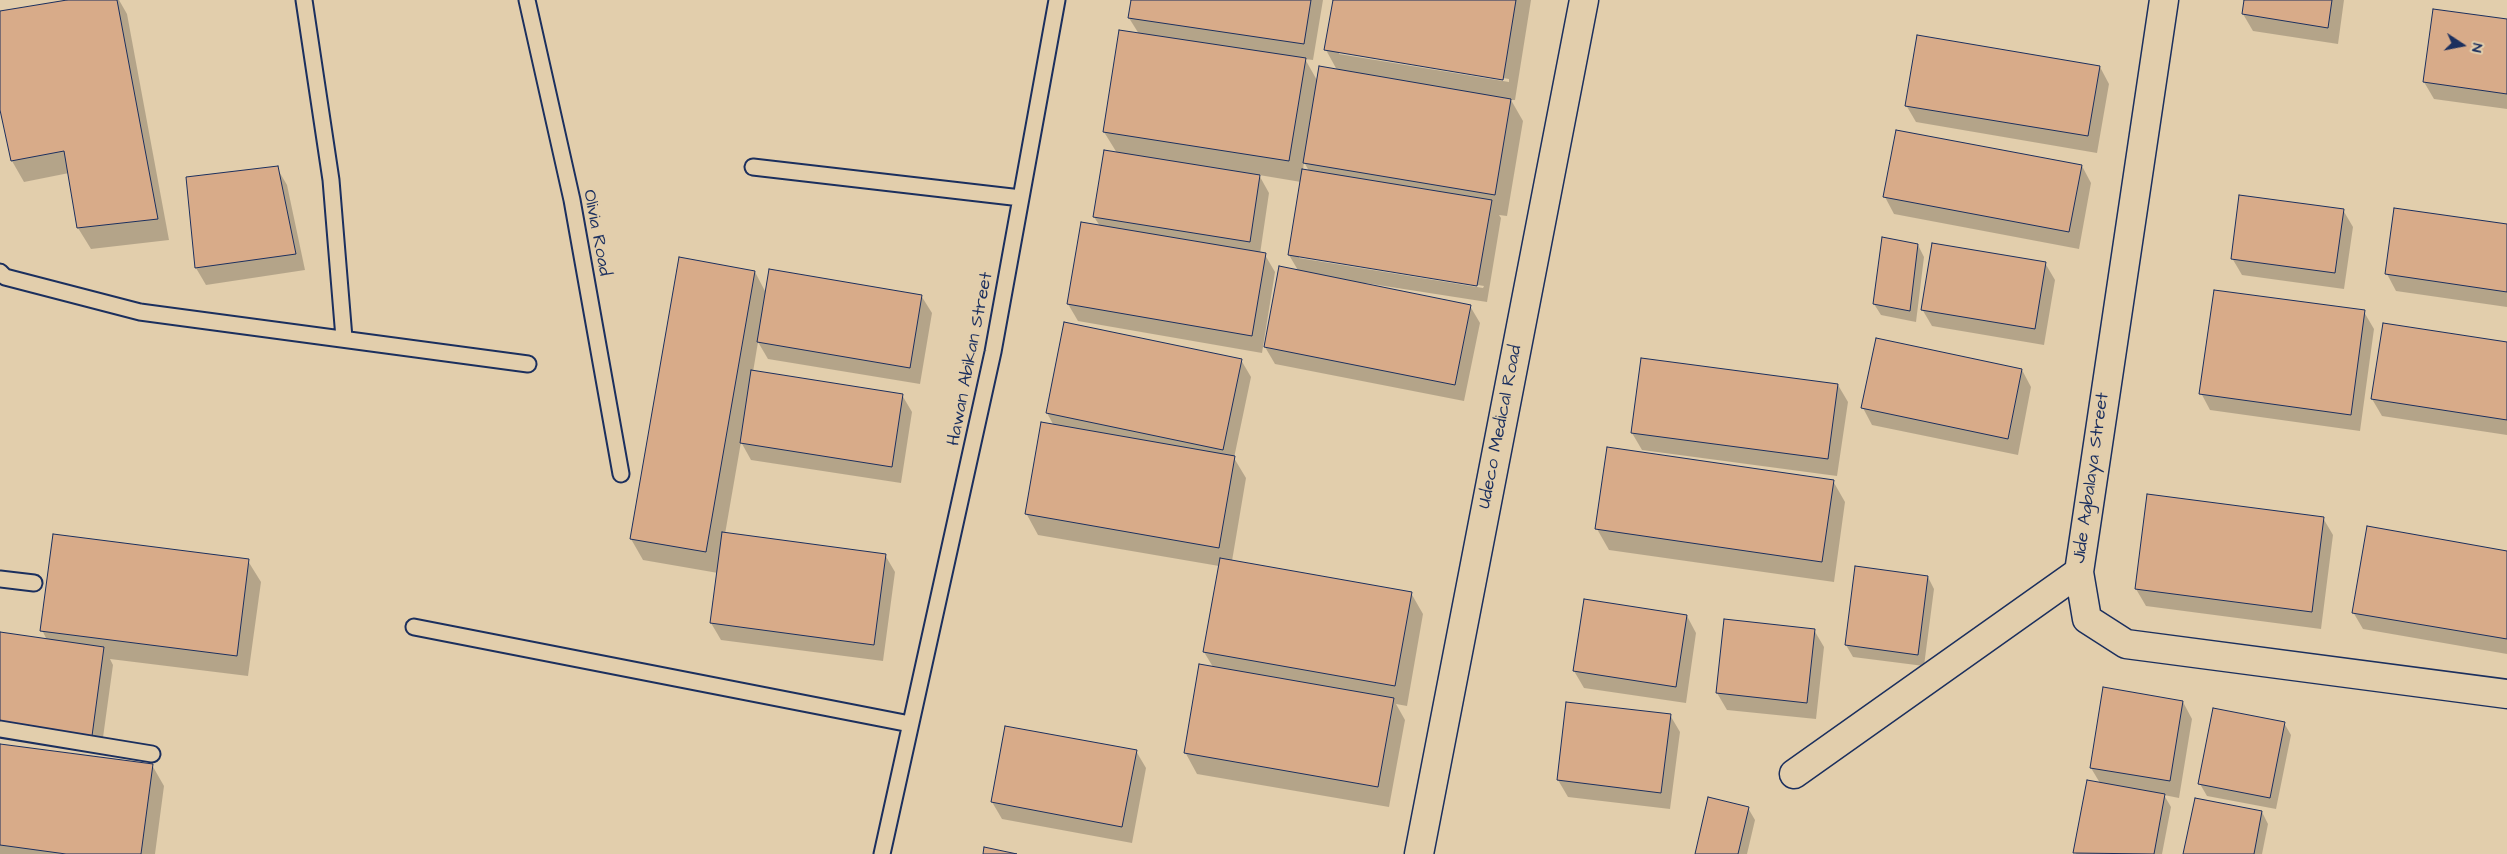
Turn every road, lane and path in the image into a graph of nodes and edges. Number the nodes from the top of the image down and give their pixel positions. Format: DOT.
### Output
graph roads {
  1 [pos="304,0"];
  2 [pos="527,0"];
  3 [pos="1057,0"];
  4 [pos="1584,0"];
  5 [pos="2164,0"];
  6 [pos="754,167"];
  7 [pos="1021,198"];
  8 [pos="0,272"];
  9 [pos="344,338"];
  10 [pos="528,364"];
  11 [pos="621,474"];
  12 [pos="2079,572"];
  13 [pos="0,579"];
  14 [pos="34,583"];
  15 [pos="414,627"];
  16 [pos="2507,694"];
  17 [pos="910,724"];
  18 [pos="0,729"];
  19 [pos="152,754"];
  20 [pos="1794,774"];
  21 [pos="882,854"];
  22 [pos="1419,854"];
  1 -- 9 [label="lane"];
  2 -- 11 [label="lane, Olivia Road"];
  3 -- 7 [label="lane, Hawan Abikan Street"];
  4 -- 22 [label="street, Udeco Medical Road"];
  5 -- 12 [label="street, Jide Agbalaya Street"];
  6 -- 7 [label="lane"];
  7 -- 17 [label="lane, Hawan Abikan Street"];
  8 -- 9 [label="lane"];
  9 -- 10 [label="lane"];
  12 -- 16 [label="street, Jide Agbalaya Street"];
  12 -- 20 [label="street"];
  13 -- 14 [label="lane"];
  15 -- 17 [label="lane"];
  17 -- 21 [label="lane"];
  18 -- 19 [label="lane"];
}
